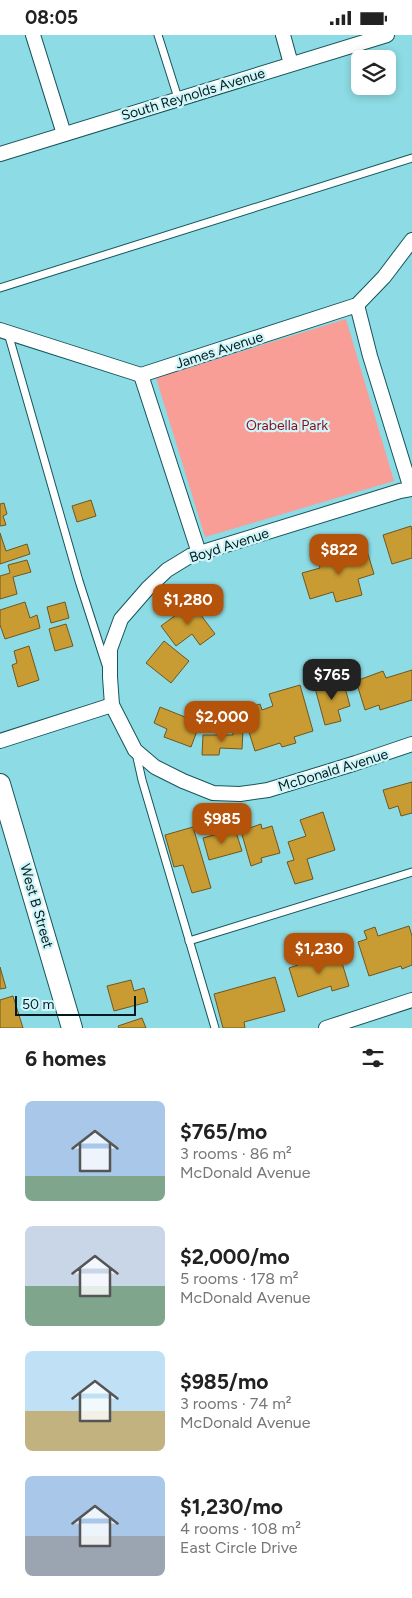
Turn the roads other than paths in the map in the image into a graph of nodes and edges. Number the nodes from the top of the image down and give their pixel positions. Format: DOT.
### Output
graph roads {
  1 [pos="33,35"];
  2 [pos="158,35"];
  3 [pos="283,35"];
  4 [pos="387,35"];
  5 [pos="291,64"];
  6 [pos="178,98"];
  7 [pos="64,134"];
  8 [pos="0,154"];
  9 [pos="412,157"];
  10 [pos="412,240"];
  11 [pos="0,288"];
  12 [pos="357,305"];
  13 [pos="4,332"];
  14 [pos="141,375"];
  15 [pos="412,489"];
  16 [pos="198,553"];
  17 [pos="110,677"];
  18 [pos="112,705"];
  19 [pos="0,741"];
  20 [pos="412,745"];
  21 [pos="135,751"];
  22 [pos="0,784"];
  23 [pos="412,872"];
  24 [pos="189,941"];
  25 [pos="412,1001"];
  26 [pos="72,1028"];
  27 [pos="215,1028"];
  28 [pos="326,1028"];
  1 -- 7 [label="street"];
  2 -- 6 [label="lane"];
  3 -- 5 [label="street"];
  4 -- 5 [label="street, South Reynolds Avenue"];
  5 -- 6 [label="street, South Reynolds Avenue"];
  6 -- 7 [label="street, South Reynolds Avenue"];
  7 -- 8 [label="street, South Reynolds Avenue"];
  9 -- 11 [label="lane"];
  10 -- 12 [label="street, James Avenue"];
  12 -- 14 [label="street, James Avenue"];
  12 -- 15 [label="street"];
  13 -- 14 [label="street"];
  13 -- 17 [label="lane"];
  14 -- 16 [label="street"];
  15 -- 16 [label="street, Boyd Avenue"];
  16 -- 17 [label="street, Boyd Avenue"];
  17 -- 18 [label="street, Boyd Avenue"];
  18 -- 19 [label="street"];
  18 -- 21 [label="street, McDonald Avenue"];
  20 -- 21 [label="street, McDonald Avenue"];
  21 -- 24 [label="lane"];
  22 -- 26 [label="street, West B Street"];
  23 -- 24 [label="lane"];
  24 -- 27 [label="lane"];
  25 -- 28 [label="street"];
}
